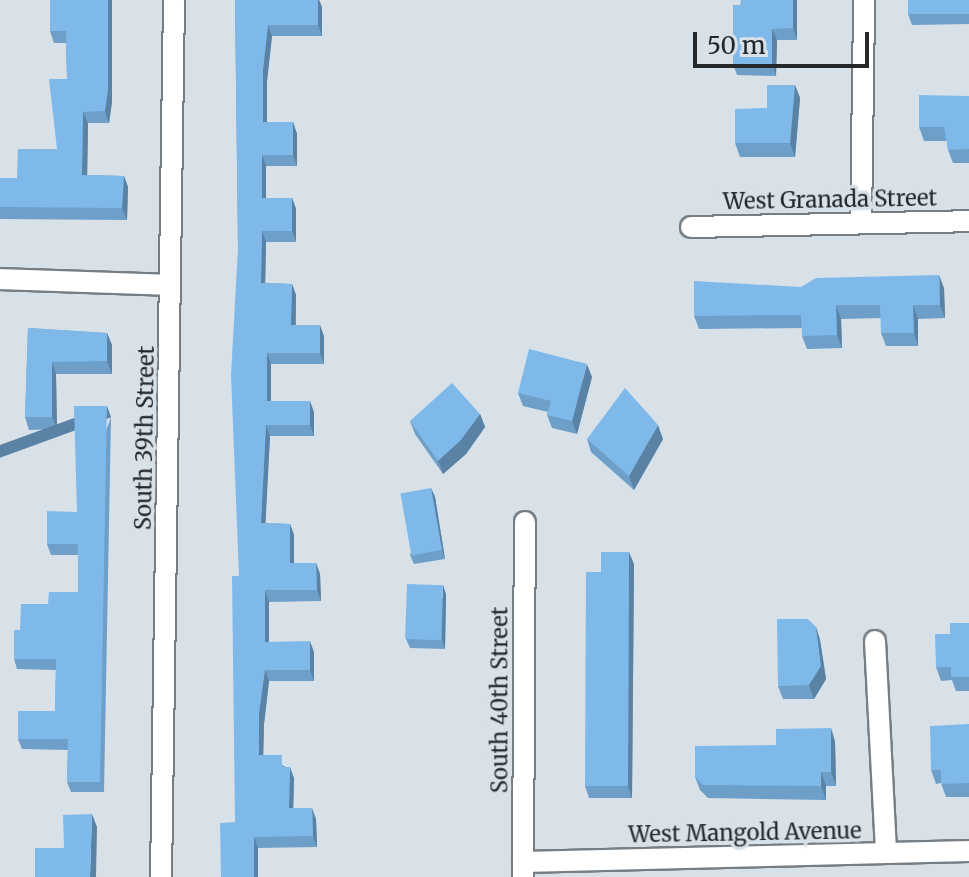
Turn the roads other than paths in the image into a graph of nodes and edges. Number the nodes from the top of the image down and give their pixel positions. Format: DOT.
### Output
graph roads {
  1 [pos="174,0"];
  2 [pos="864,0"];
  3 [pos="969,221"];
  4 [pos="861,223"];
  5 [pos="691,227"];
  6 [pos="0,279"];
  7 [pos="170,285"];
  8 [pos="525,522"];
  9 [pos="875,641"];
  10 [pos="969,851"];
  11 [pos="886,853"];
  12 [pos="523,870"];
  13 [pos="161,877"];
  1 -- 7 [label="street, South 39th Street"];
  2 -- 4 [label="street"];
  3 -- 4 [label="street, West Granada Street"];
  4 -- 5 [label="street, West Granada Street"];
  6 -- 7 [label="street"];
  7 -- 13 [label="street, South 39th Street"];
  8 -- 12 [label="street, South 40th Street"];
  9 -- 11 [label="street"];
  10 -- 11 [label="street, West Mangold Avenue"];
  11 -- 12 [label="street, West Mangold Avenue"];
}
